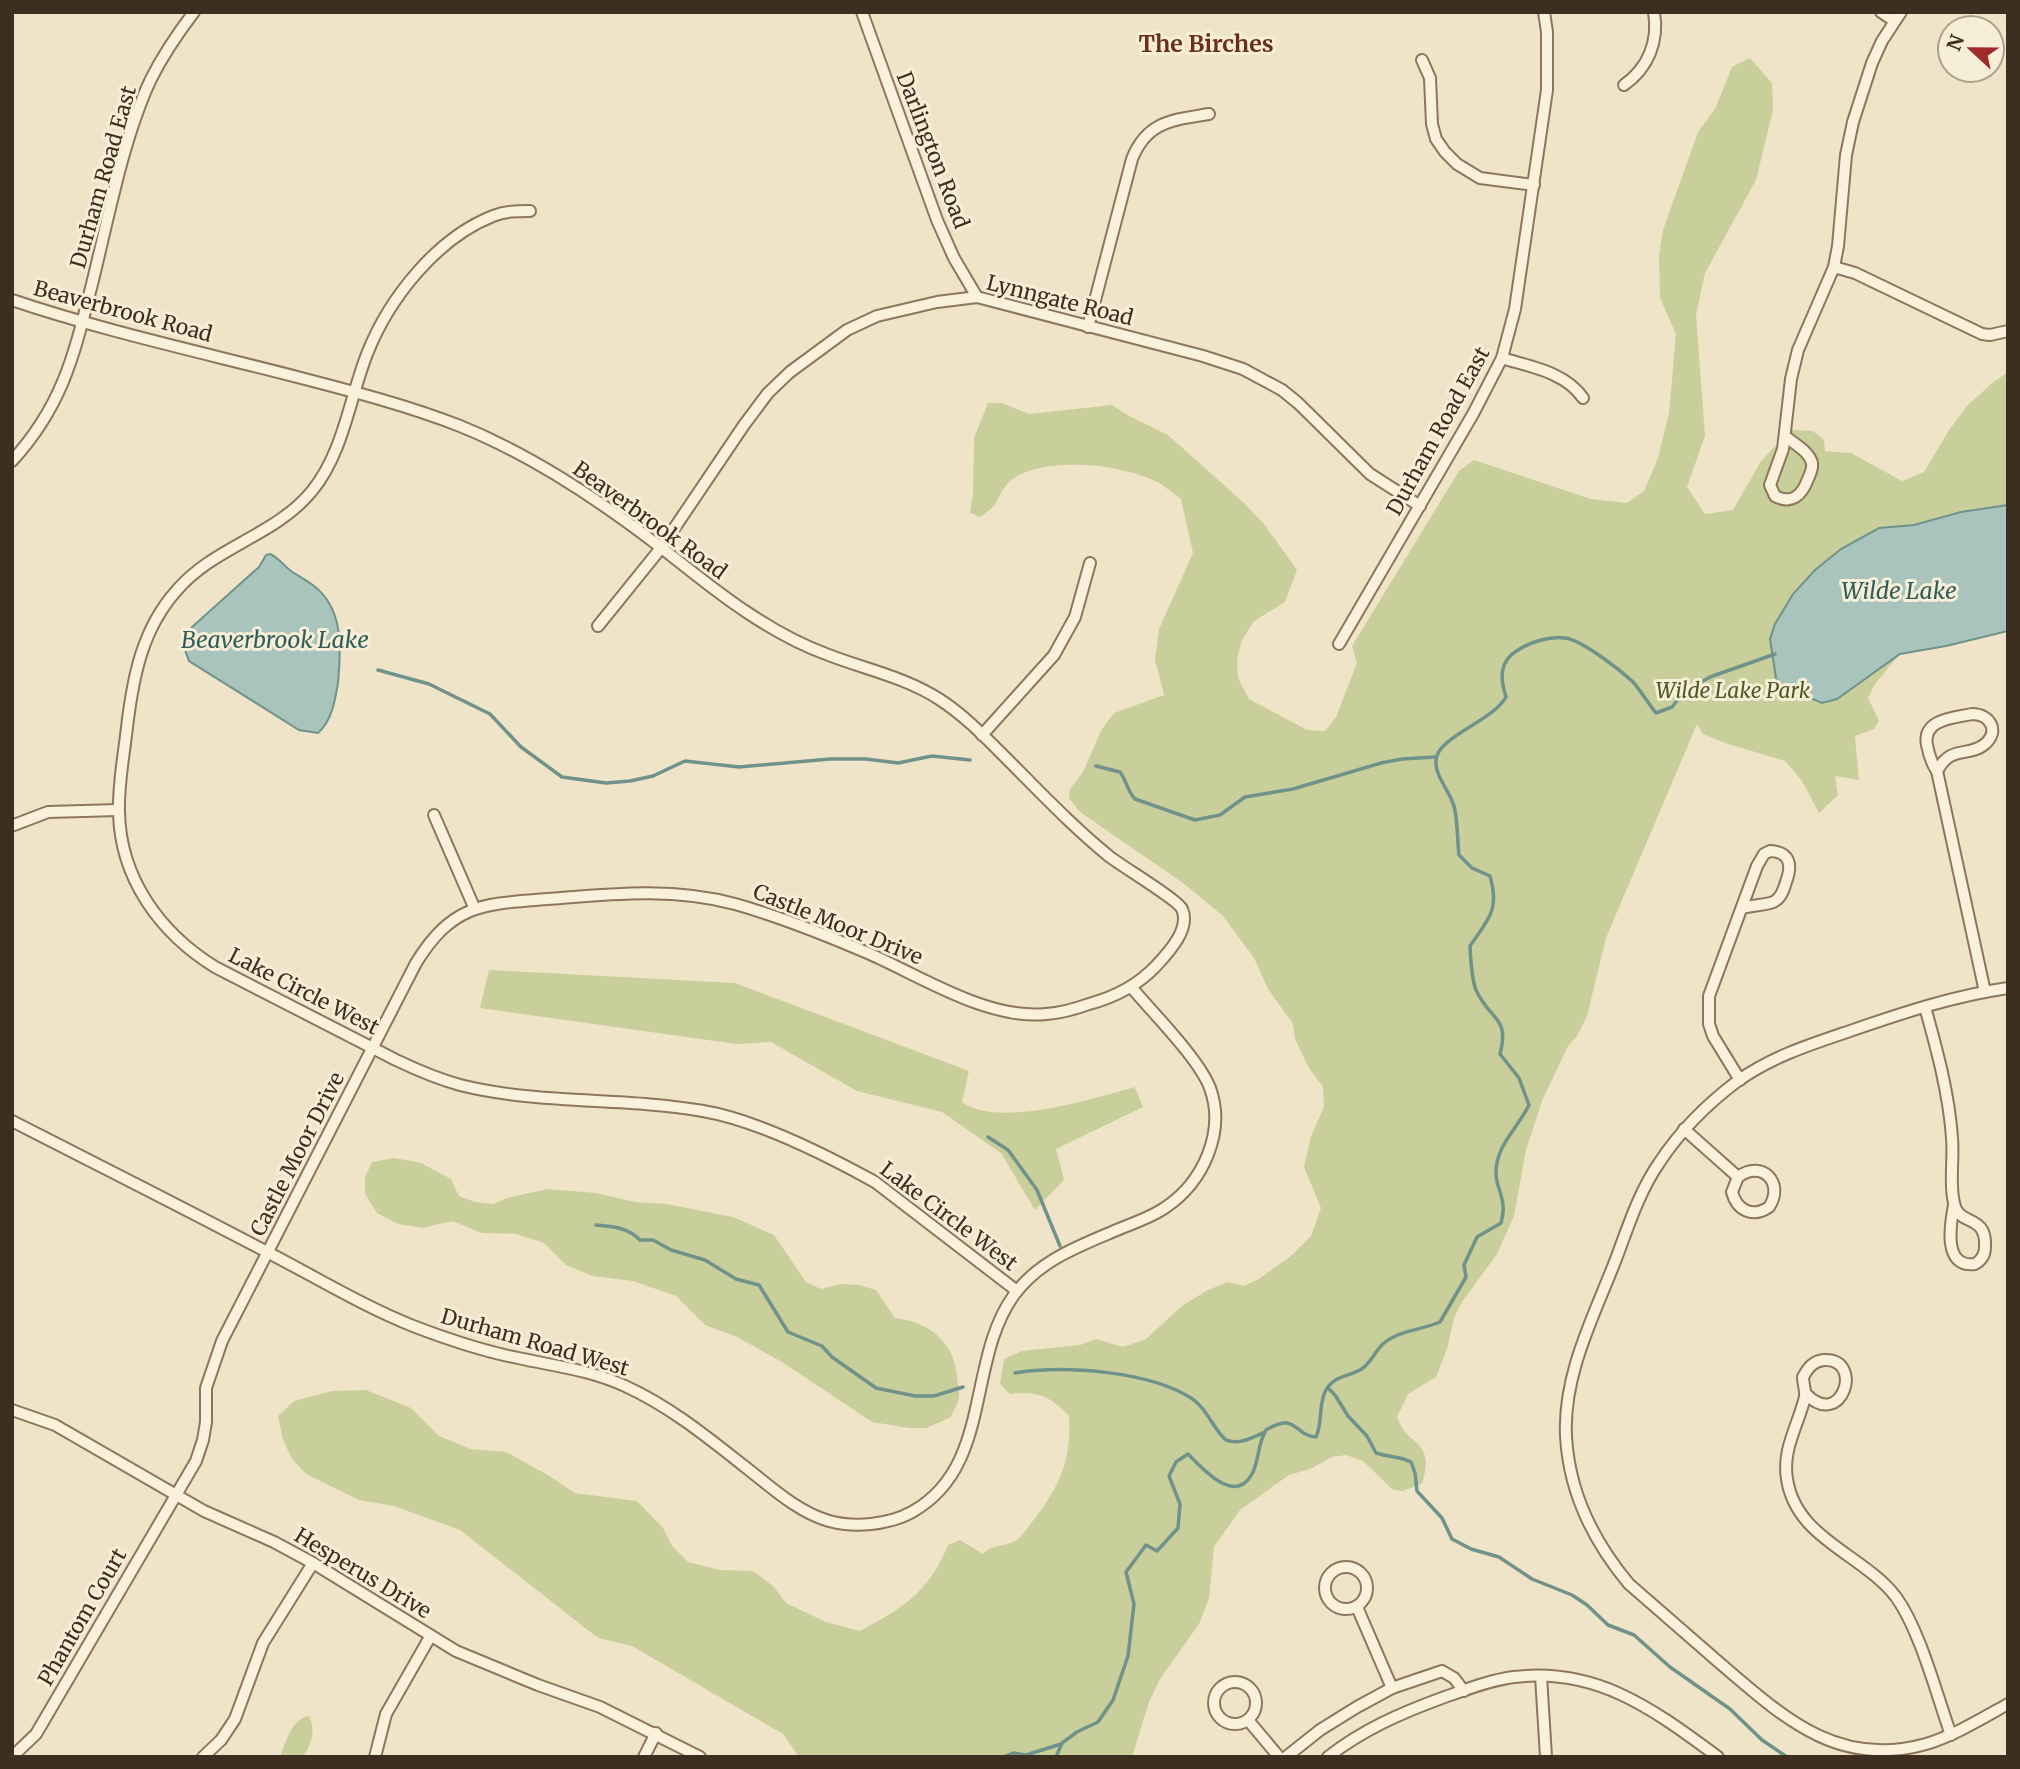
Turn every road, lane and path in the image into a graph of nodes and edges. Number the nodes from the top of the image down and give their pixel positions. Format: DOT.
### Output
graph roads {
  1 [pos="194,12"];
  2 [pos="862,12"];
  3 [pos="1544,12"];
  4 [pos="1654,12"];
  5 [pos="1881,12"];
  6 [pos="1897,17"];
  7 [pos="1422,61"];
  8 [pos="1624,85"];
  9 [pos="1209,114"];
  10 [pos="1534,185"];
  11 [pos="530,211"];
  12 [pos="1834,267"];
  13 [pos="977,297"];
  14 [pos="12,300"];
  15 [pos="82,322"];
  16 [pos="1088,327"];
  17 [pos="2008,331"];
  18 [pos="1502,358"];
  19 [pos="355,392"];
  20 [pos="1583,398"];
  21 [pos="1785,436"];
  22 [pos="12,461"];
  23 [pos="1420,506"];
  24 [pos="661,548"];
  25 [pos="1090,563"];
  26 [pos="598,626"];
  27 [pos="1339,644"];
  28 [pos="982,734"];
  29 [pos="1937,771"];
  30 [pos="118,810"];
  31 [pos="434,815"];
  32 [pos="14,825"];
  33 [pos="474,907"];
  34 [pos="1743,908"];
  35 [pos="1184,919"];
  36 [pos="1132,988"];
  37 [pos="2008,988"];
  38 [pos="1985,992"];
  39 [pos="1925,1007"];
  40 [pos="373,1048"];
  41 [pos="1740,1080"];
  42 [pos="12,1121"];
  43 [pos="1684,1129"];
  44 [pos="1738,1177"];
  45 [pos="1954,1205"];
  46 [pos="268,1253"];
  47 [pos="1017,1291"];
  48 [pos="1806,1394"];
  49 [pos="12,1409"];
  50 [pos="176,1495"];
  51 [pos="313,1563"];
  52 [pos="1357,1607"];
  53 [pos="430,1637"];
  54 [pos="1541,1676"];
  55 [pos="1392,1688"];
  56 [pos="1464,1690"];
  57 [pos="2008,1704"];
  58 [pos="1248,1720"];
  59 [pos="656,1733"];
  60 [pos="1951,1735"];
  61 [pos="15,1753"];
  62 [pos="1335,1755"];
  63 [pos="203,1757"];
  64 [pos="375,1757"];
  65 [pos="644,1757"];
  66 [pos="700,1757"];
  67 [pos="1279,1757"];
  68 [pos="1286,1757"];
  69 [pos="1546,1757"];
  70 [pos="1718,1757"];
  1 -- 15 [label="street, Durham Road East"];
  2 -- 13 [label="street, Darlington Road"];
  3 -- 10 [label="street, Durham Road East"];
  4 -- 8 [label="street"];
  5 -- 6 [label="street"];
  6 -- 12 [label="street"];
  7 -- 10 [label="street"];
  9 -- 16 [label="street"];
  10 -- 18 [label="street, Durham Road East"];
  11 -- 19 [label="street, Lake Circle West"];
  12 -- 17 [label="street"];
  12 -- 21 [label="street"];
  13 -- 16 [label="street, Lynngate Road"];
  13 -- 24 [label="street, Lynngate Road"];
  14 -- 15 [label="street, Beaverbrook Road"];
  15 -- 19 [label="street, Beaverbrook Road"];
  15 -- 22 [label="street"];
  16 -- 23 [label="street, Lynngate Road"];
  18 -- 20 [label="street"];
  18 -- 23 [label="street, Durham Road East"];
  19 -- 24 [label="street, Beaverbrook Road"];
  19 -- 30 [label="street, Lake Circle West"];
  21 -- 21 [label="street"];
  23 -- 27 [label="street, Durham Road East"];
  24 -- 26 [label="street, Lynngate Road"];
  24 -- 28 [label="street, Beaverbrook Road"];
  25 -- 28 [label="street"];
  28 -- 35 [label="street, Beaverbrook Road"];
  29 -- 29 [label="street"];
  29 -- 38 [label="street"];
  30 -- 32 [label="street"];
  30 -- 40 [label="street, Lake Circle West"];
  31 -- 33 [label="street"];
  33 -- 36 [label="street, Castle Moor Drive"];
  33 -- 40 [label="street, Castle Moor Drive"];
  34 -- 34 [label="street"];
  34 -- 41 [label="street"];
  35 -- 36 [label="street, Castle Moor Drive"];
  36 -- 47 [label="street, Durham Road West"];
  37 -- 38 [label="street"];
  38 -- 39 [label="street"];
  39 -- 41 [label="street"];
  39 -- 45 [label="street"];
  40 -- 46 [label="street, Castle Moor Drive"];
  40 -- 47 [label="street, Lake Circle West"];
  41 -- 43 [label="street"];
  42 -- 46 [label="street, Durham Road West"];
  43 -- 44 [label="street"];
  43 -- 60 [label="street"];
  44 -- 44 [label="street"];
  45 -- 45 [label="street"];
  46 -- 47 [label="street, Durham Road West"];
  46 -- 50 [label="street, Castle Moor Drive"];
  48 -- 48 [label="street"];
  48 -- 60 [label="street"];
  49 -- 50 [label="street, Hesperus Drive"];
  50 -- 51 [label="street, Hesperus Drive"];
  50 -- 61 [label="street, Phantom Court"];
  51 -- 53 [label="street, Hesperus Drive"];
  51 -- 63 [label="street"];
  52 -- 52 [label="street"];
  52 -- 55 [label="street"];
  53 -- 59 [label="street, Hesperus Drive"];
  53 -- 64 [label="street"];
  54 -- 56 [label="street"];
  54 -- 69 [label="street"];
  54 -- 70 [label="street"];
  55 -- 56 [label="street"];
  55 -- 68 [label="street"];
  56 -- 62 [label="street"];
  57 -- 60 [label="street"];
  58 -- 58 [label="street"];
  58 -- 67 [label="street"];
  59 -- 65 [label="street"];
  59 -- 66 [label="street, Hesperus Drive"];
}
